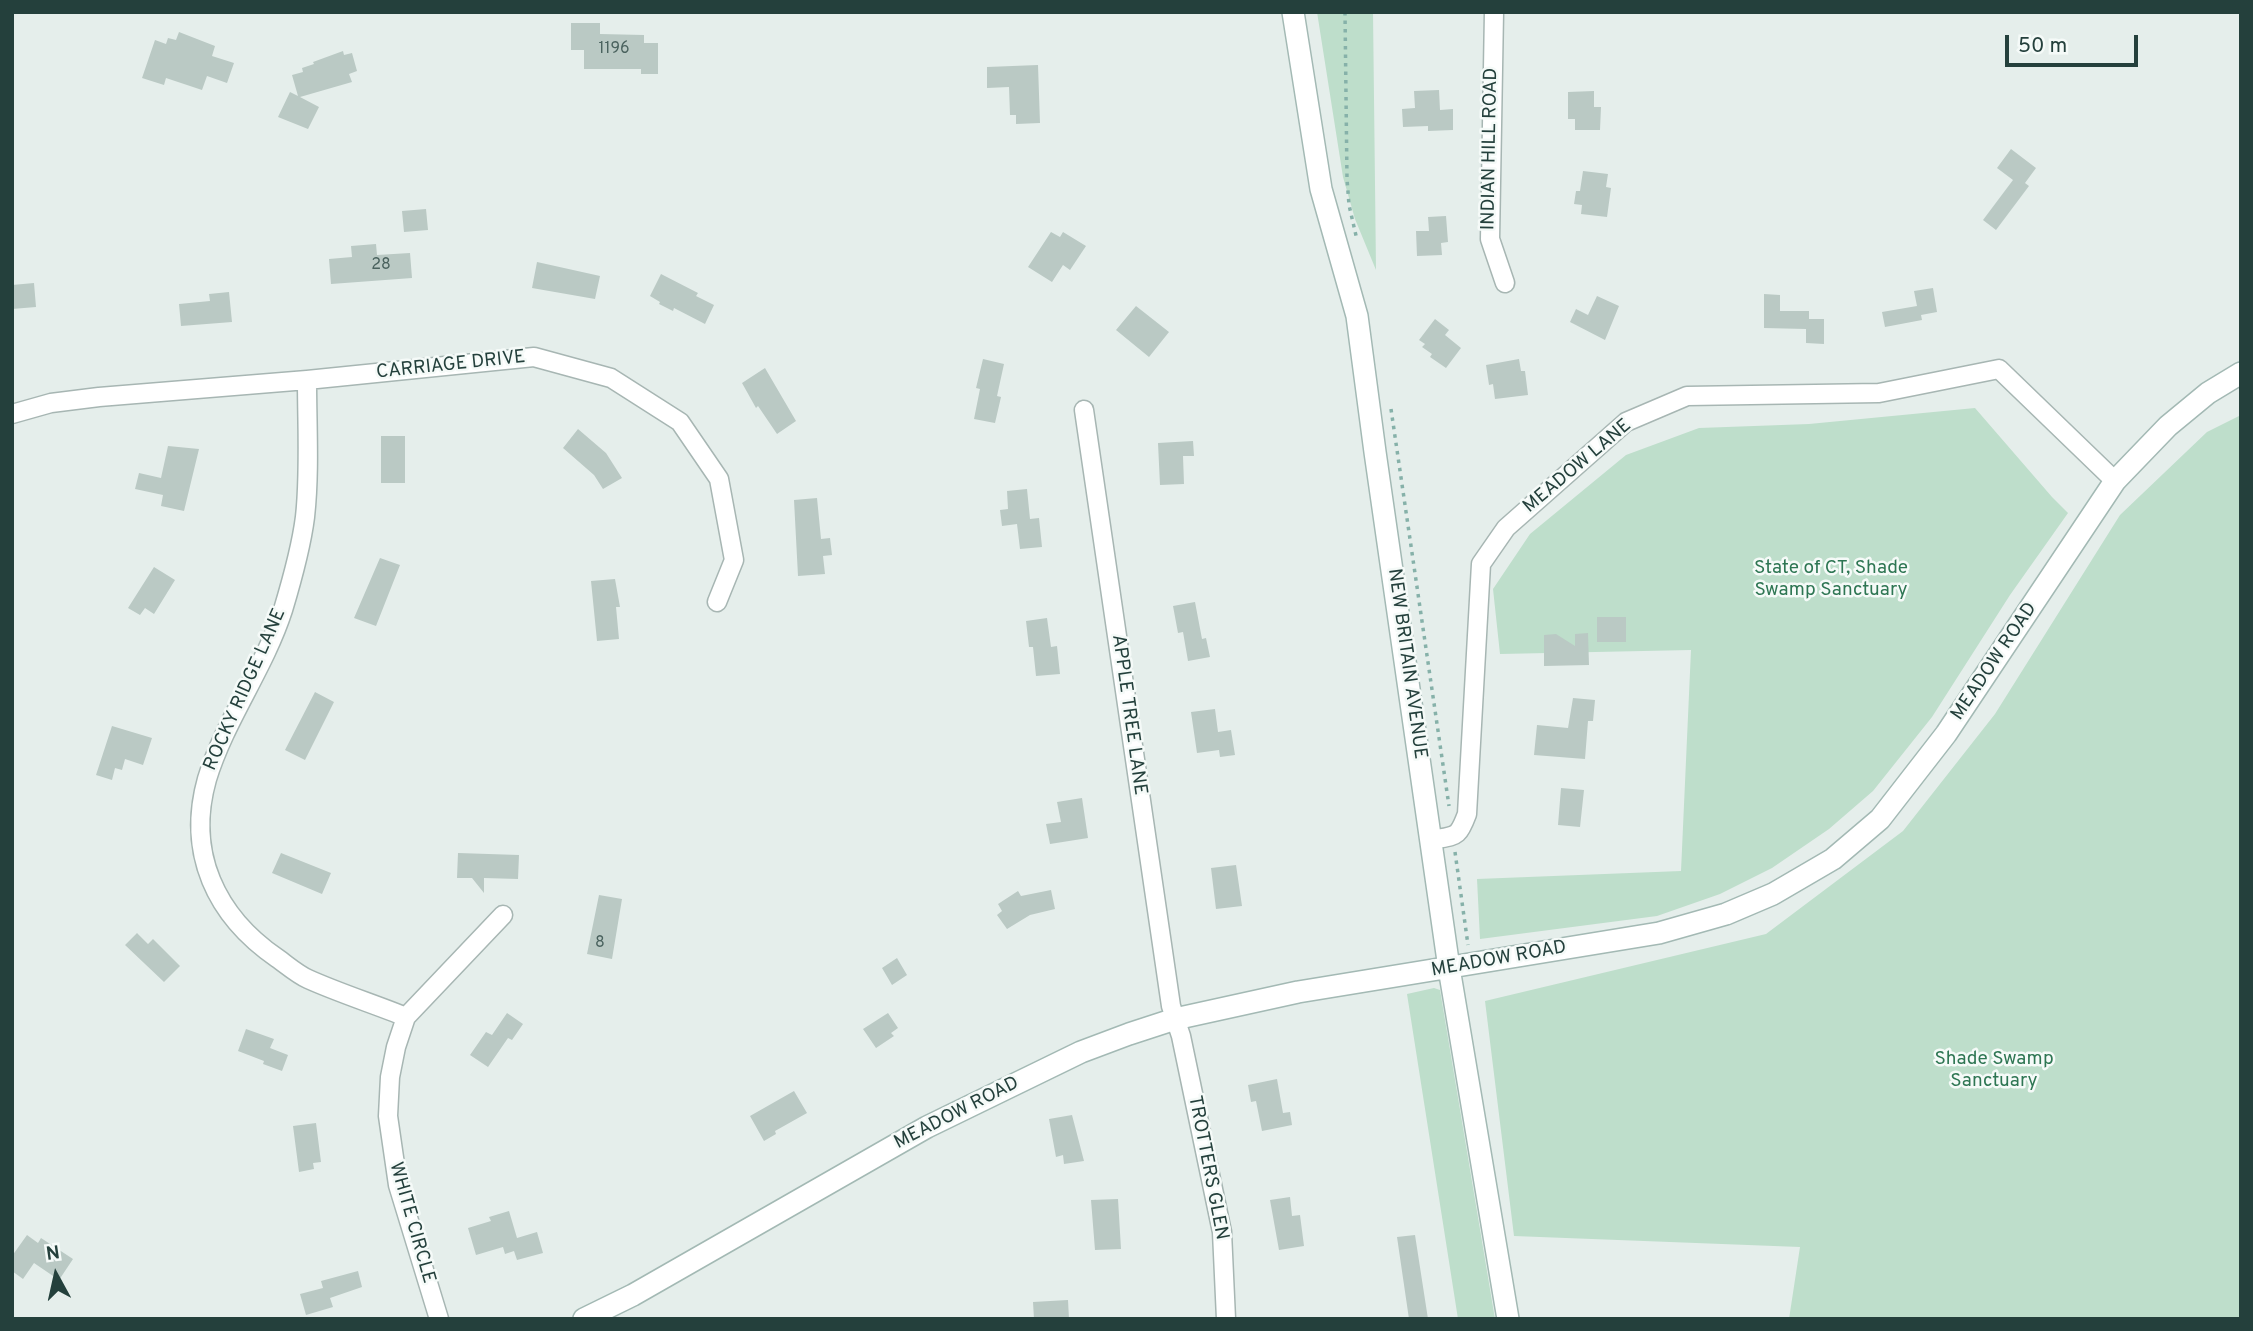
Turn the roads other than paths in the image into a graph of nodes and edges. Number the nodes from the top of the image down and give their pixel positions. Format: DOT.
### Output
graph roads {
  1 [pos="1293,12"];
  2 [pos="1494,12"];
  3 [pos="1505,283"];
  4 [pos="2241,373"];
  5 [pos="307,380"];
  6 [pos="1084,410"];
  7 [pos="12,414"];
  8 [pos="2115,481"];
  9 [pos="717,602"];
  10 [pos="1432,840"];
  11 [pos="503,915"];
  12 [pos="1449,968"];
  13 [pos="406,1017"];
  14 [pos="1175,1019"];
  15 [pos="439,1319"];
  16 [pos="584,1319"];
  17 [pos="1226,1319"];
  18 [pos="1508,1319"];
  1 -- 10 [label="street, NEW BRITAIN AVENUE"];
  2 -- 3 [label="street, INDIAN HILL ROAD"];
  4 -- 8 [label="street, MEADOW ROAD"];
  5 -- 7 [label="street, CARRIAGE DRIVE"];
  5 -- 9 [label="street, CARRIAGE DRIVE"];
  5 -- 13 [label="street, ROCKY RIDGE LANE"];
  6 -- 14 [label="street, APPLE TREE LANE"];
  8 -- 10 [label="street, MEADOW LANE"];
  8 -- 12 [label="street, MEADOW ROAD"];
  10 -- 12 [label="street, NEW BRITAIN AVENUE"];
  11 -- 13 [label="street, WHITE CIRCLE"];
  12 -- 14 [label="street, MEADOW ROAD"];
  12 -- 18 [label="street, NEW BRITAIN AVENUE"];
  13 -- 15 [label="street, WHITE CIRCLE"];
  14 -- 16 [label="street, MEADOW ROAD"];
  14 -- 17 [label="street, TROTTERS GLEN"];
}
